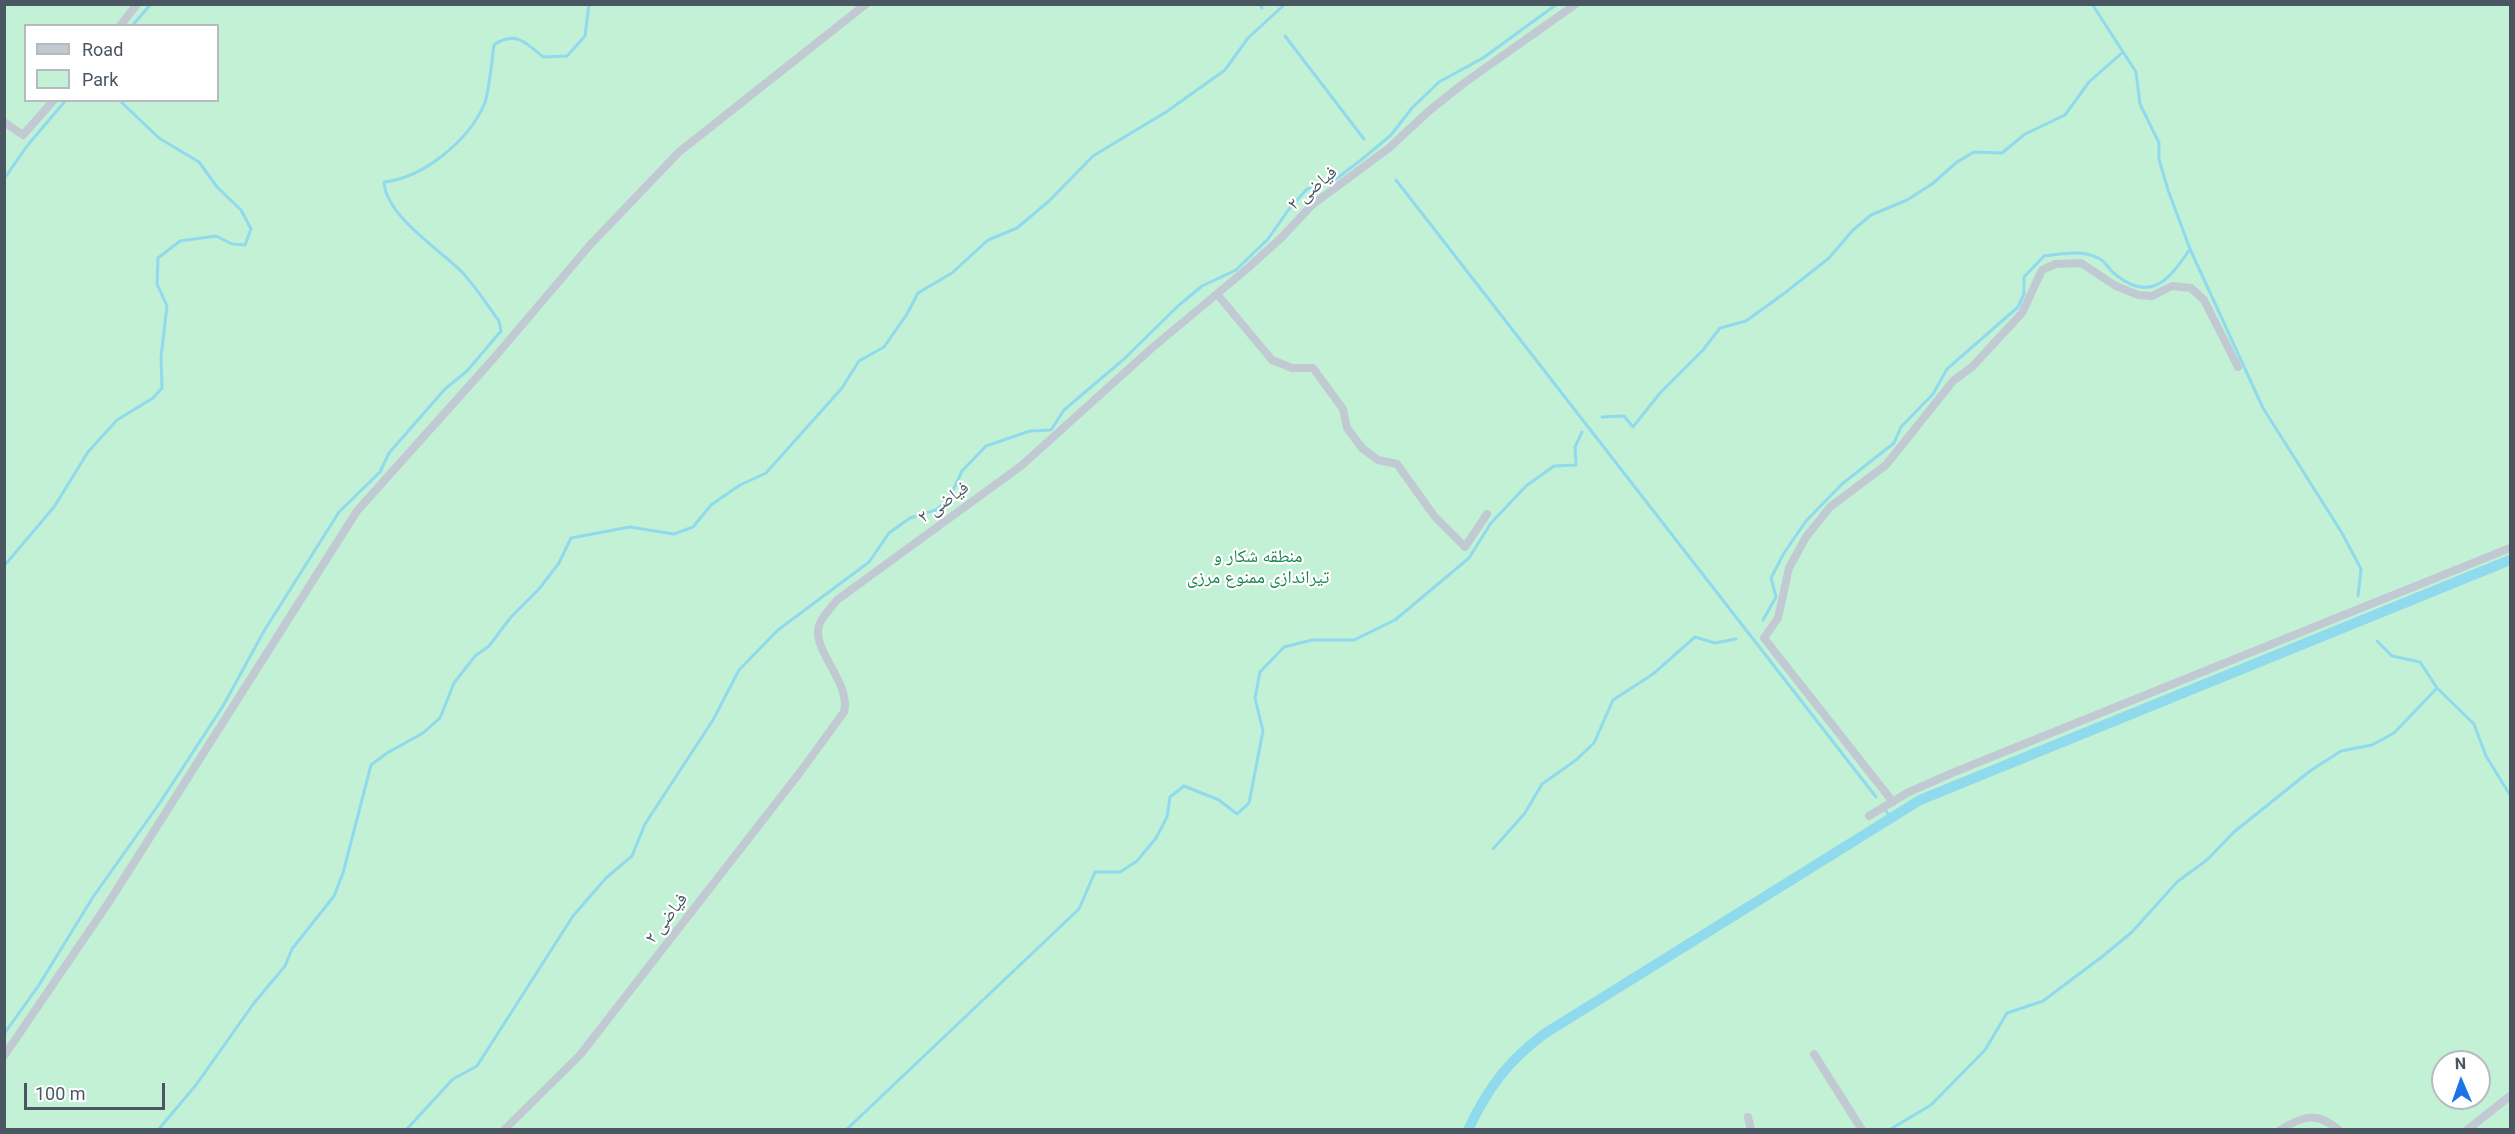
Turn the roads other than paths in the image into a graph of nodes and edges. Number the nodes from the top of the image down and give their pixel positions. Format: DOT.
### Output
graph roads {
  1 [pos="137,4"];
  2 [pos="866,4"];
  3 [pos="1576,4"];
  4 [pos="122,24"];
  5 [pos="52,102"];
  6 [pos="4,122"];
  7 [pos="1217,294"];
  8 [pos="2238,368"];
  9 [pos="1487,514"];
  10 [pos="2511,548"];
  11 [pos="1893,802"];
  12 [pos="1869,816"];
  13 [pos="1814,1053"];
  14 [pos="4,1056"];
  15 [pos="2511,1096"];
  16 [pos="1748,1118"];
  17 [pos="504,1130"];
  18 [pos="1751,1130"];
  19 [pos="1862,1130"];
  20 [pos="2280,1130"];
  21 [pos="2339,1130"];
  22 [pos="2467,1130"];
  1 -- 4 [label="street"];
  2 -- 14 [label="street"];
  3 -- 7 [label="street, فیاضی ۲"];
  5 -- 6 [label="street"];
  7 -- 9 [label="street"];
  7 -- 17 [label="street, فیاضی ۲"];
  8 -- 11 [label="street"];
  10 -- 11 [label="street"];
  11 -- 12 [label="street"];
  13 -- 19 [label="street"];
  15 -- 22 [label="street"];
  16 -- 18 [label="street"];
  20 -- 21 [label="street"];
}
